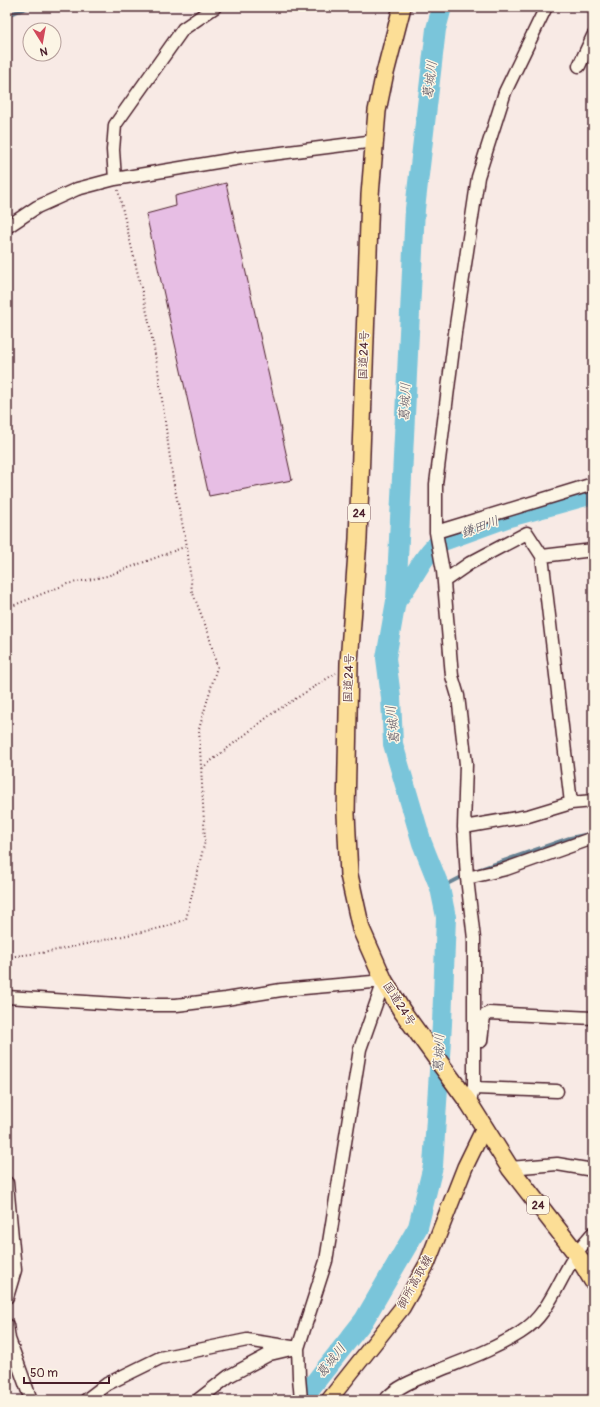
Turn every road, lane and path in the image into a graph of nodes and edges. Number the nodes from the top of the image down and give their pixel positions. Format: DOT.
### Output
graph roads {
  1 [pos="215,7"];
  2 [pos="402,7"];
  3 [pos="546,7"];
  4 [pos="593,36"];
  5 [pos="579,66"];
  6 [pos="375,141"];
  7 [pos="115,179"];
  8 [pos="7,227"];
  9 [pos="593,484"];
  10 [pos="436,532"];
  11 [pos="187,546"];
  12 [pos="593,550"];
  13 [pos="542,556"];
  14 [pos="444,576"];
  15 [pos="7,608"];
  16 [pos="349,664"];
  17 [pos="202,768"];
  18 [pos="593,801"];
  19 [pos="571,803"];
  20 [pos="464,827"];
  21 [pos="593,838"];
  22 [pos="467,878"];
  23 [pos="7,957"];
  24 [pos="384,980"];
  25 [pos="7,997"];
  26 [pos="593,1018"];
  27 [pos="469,1091"];
  28 [pos="557,1091"];
  29 [pos="484,1128"];
  30 [pos="510,1168"];
  31 [pos="593,1170"];
  32 [pos="7,1184"];
  33 [pos="592,1238"];
  34 [pos="576,1253"];
  35 [pos="593,1281"];
  36 [pos="7,1297"];
  37 [pos="7,1325"];
  38 [pos="298,1348"];
  39 [pos="30,1400"];
  40 [pos="86,1400"];
  41 [pos="198,1400"];
  42 [pos="302,1400"];
  43 [pos="329,1400"];
  44 [pos="385,1400"];
  1 -- 7 [label="street"];
  2 -- 6 [label="highway, 国道24号 / 24"];
  3 -- 10 [label="street"];
  4 -- 5 [label="street"];
  6 -- 7 [label="street"];
  6 -- 16 [label="highway, 国道24号 / 24"];
  7 -- 8 [label="street"];
  7 -- 11 [label="path"];
  9 -- 10 [label="street"];
  10 -- 14 [label="street"];
  11 -- 15 [label="path"];
  11 -- 17 [label="path"];
  12 -- 13 [label="street"];
  13 -- 14 [label="street"];
  13 -- 19 [label="street"];
  14 -- 20 [label="street"];
  16 -- 17 [label="path"];
  16 -- 24 [label="highway, 国道24号 / 24"];
  17 -- 23 [label="path"];
  18 -- 19 [label="street"];
  19 -- 20 [label="street"];
  20 -- 22 [label="street"];
  21 -- 22 [label="street"];
  22 -- 27 [label="street"];
  24 -- 25 [label="street"];
  24 -- 27 [label="highway, 国道24号 / 24"];
  24 -- 38 [label="street"];
  26 -- 27 [label="street"];
  27 -- 28 [label="street"];
  27 -- 29 [label="highway, 国道24号 / 24"];
  29 -- 30 [label="highway, 国道24号 / 24"];
  29 -- 43 [label="main road, 御所高取線"];
  30 -- 31 [label="street"];
  30 -- 34 [label="highway, 国道24号 / 24"];
  32 -- 36 [label="street"];
  33 -- 34 [label="street"];
  34 -- 35 [label="highway, 国道24号 / 24"];
  34 -- 44 [label="street"];
  37 -- 39 [label="street"];
  38 -- 40 [label="street"];
  38 -- 41 [label="street"];
  38 -- 42 [label="street"];
}
